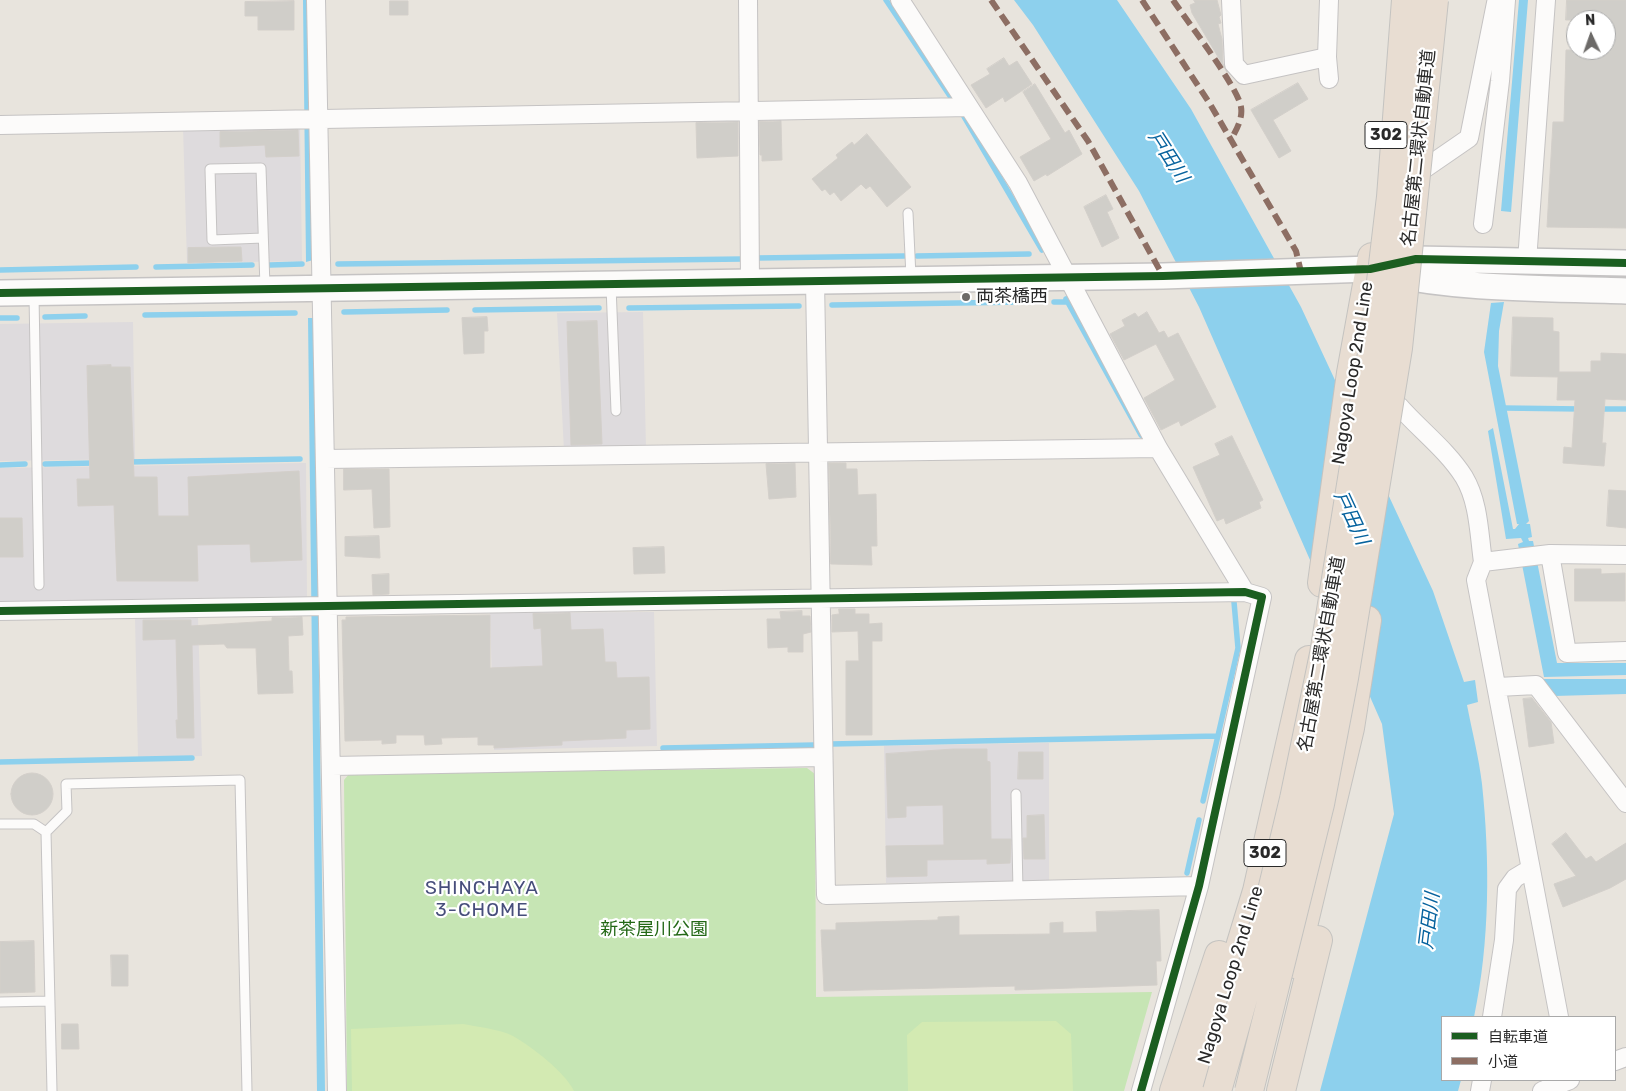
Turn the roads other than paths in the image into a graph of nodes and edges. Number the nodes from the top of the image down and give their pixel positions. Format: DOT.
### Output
graph roads {
  1 [pos="316,0"];
  2 [pos="748,0"];
  3 [pos="900,0"];
  4 [pos="1231,0"];
  5 [pos="1329,0"];
  6 [pos="1395,0"];
  7 [pos="1406,0"];
  8 [pos="1434,0"];
  9 [pos="1443,0"];
  10 [pos="1497,0"];
  11 [pos="1506,0"];
  12 [pos="1546,0"];
  13 [pos="1327,58"];
  14 [pos="1328,79"];
  15 [pos="969,107"];
  16 [pos="748,111"];
  17 [pos="311,120"];
  18 [pos="0,125"];
  19 [pos="1424,169"];
  20 [pos="908,213"];
  21 [pos="1483,224"];
  22 [pos="263,238"];
  23 [pos="1527,261"];
  24 [pos="1626,263"];
  25 [pos="1370,269"];
  26 [pos="1415,269"];
  27 [pos="1070,278"];
  28 [pos="911,280"];
  29 [pos="815,281"];
  30 [pos="750,282"];
  31 [pos="611,284"];
  32 [pos="322,289"];
  33 [pos="265,290"];
  34 [pos="1626,291"];
  35 [pos="0,293"];
  36 [pos="34,293"];
  37 [pos="1399,406"];
  38 [pos="616,411"];
  39 [pos="1158,448"];
  40 [pos="818,453"];
  41 [pos="325,460"];
  42 [pos="1550,554"];
  43 [pos="1626,555"];
  44 [pos="1483,562"];
  45 [pos="39,585"];
  46 [pos="1245,592"];
  47 [pos="820,600"];
  48 [pos="320,606"];
  49 [pos="0,611"];
  50 [pos="1626,651"];
  51 [pos="1498,686"];
  52 [pos="823,757"];
  53 [pos="1285,764"];
  54 [pos="332,766"];
  55 [pos="1342,768"];
  56 [pos="1016,794"];
  57 [pos="1626,803"];
  58 [pos="0,824"];
  59 [pos="46,832"];
  60 [pos="1530,869"];
  61 [pos="1200,886"];
  62 [pos="1018,891"];
  63 [pos="50,1001"];
  64 [pos="0,1002"];
  65 [pos="1492,1016"];
  66 [pos="1559,1016"];
  67 [pos="1568,1081"];
  68 [pos="52,1091"];
  69 [pos="247,1091"];
  70 [pos="337,1091"];
  71 [pos="1141,1091"];
  72 [pos="1174,1091"];
  73 [pos="1196,1091"];
  74 [pos="1217,1091"];
  75 [pos="1249,1091"];
  76 [pos="1261,1091"];
  77 [pos="1281,1091"];
  78 [pos="1542,1091"];
  1 -- 17 [label="street"];
  2 -- 16 [label="street"];
  3 -- 15 [label="street"];
  4 -- 13 [label="street"];
  5 -- 13 [label="street"];
  6 -- 25 [label="highway, Nagoya Loop 2nd Line / 302"];
  7 -- 74 [label="highway, 名古屋第二環状自動車道, bridge"];
  8 -- 75 [label="highway, 名古屋第二環状自動車道, bridge"];
  9 -- 19 [label="highway, 302"];
  10 -- 19 [label="street"];
  11 -- 21 [label="street"];
  12 -- 23 [label="street"];
  13 -- 14 [label="street"];
  15 -- 16 [label="street"];
  15 -- 27 [label="street"];
  16 -- 17 [label="street"];
  16 -- 30 [label="street"];
  17 -- 18 [label="street"];
  17 -- 32 [label="street"];
  19 -- 26 [label="highway, 302"];
  20 -- 28 [label="lane"];
  22 -- 22 [label="lane"];
  22 -- 33 [label="lane"];
  23 -- 24 [label="street"];
  23 -- 26 [label="street"];
  25 -- 26 [label="street"];
  25 -- 27 [label="street"];
  25 -- 53 [label="highway, Nagoya Loop 2nd Line / 302"];
  26 -- 34 [label="street"];
  26 -- 37 [label="highway, 302"];
  27 -- 28 [label="street"];
  27 -- 39 [label="street"];
  28 -- 29 [label="street"];
  29 -- 30 [label="street"];
  29 -- 40 [label="street"];
  30 -- 31 [label="street"];
  31 -- 32 [label="street"];
  31 -- 38 [label="lane"];
  32 -- 33 [label="street"];
  32 -- 41 [label="street"];
  33 -- 36 [label="street"];
  35 -- 36 [label="street"];
  36 -- 45 [label="lane"];
  37 -- 44 [label="street"];
  37 -- 55 [label="highway, 302"];
  39 -- 40 [label="street"];
  39 -- 46 [label="street"];
  40 -- 41 [label="street"];
  40 -- 47 [label="street"];
  41 -- 48 [label="street"];
  42 -- 43 [label="street"];
  42 -- 44 [label="street"];
  42 -- 50 [label="street"];
  44 -- 51 [label="street"];
  46 -- 47 [label="street"];
  46 -- 61 [label="street"];
  47 -- 48 [label="street"];
  47 -- 52 [label="street"];
  48 -- 49 [label="street"];
  48 -- 54 [label="street"];
  51 -- 57 [label="street"];
  51 -- 60 [label="street"];
  52 -- 54 [label="street"];
  52 -- 62 [label="street"];
  53 -- 72 [label="highway"];
  53 -- 73 [label="highway, Nagoya Loop 2nd Line / 302"];
  54 -- 70 [label="street"];
  55 -- 76 [label="highway, 302"];
  55 -- 77 [label="highway"];
  56 -- 62 [label="lane"];
  58 -- 59 [label="lane"];
  59 -- 63 [label="lane"];
  59 -- 69 [label="lane"];
  60 -- 65 [label="street"];
  60 -- 66 [label="street"];
  61 -- 62 [label="street"];
  61 -- 71 [label="street"];
  63 -- 64 [label="lane"];
  63 -- 68 [label="lane"];
  67 -- 78 [label="street"];
}
